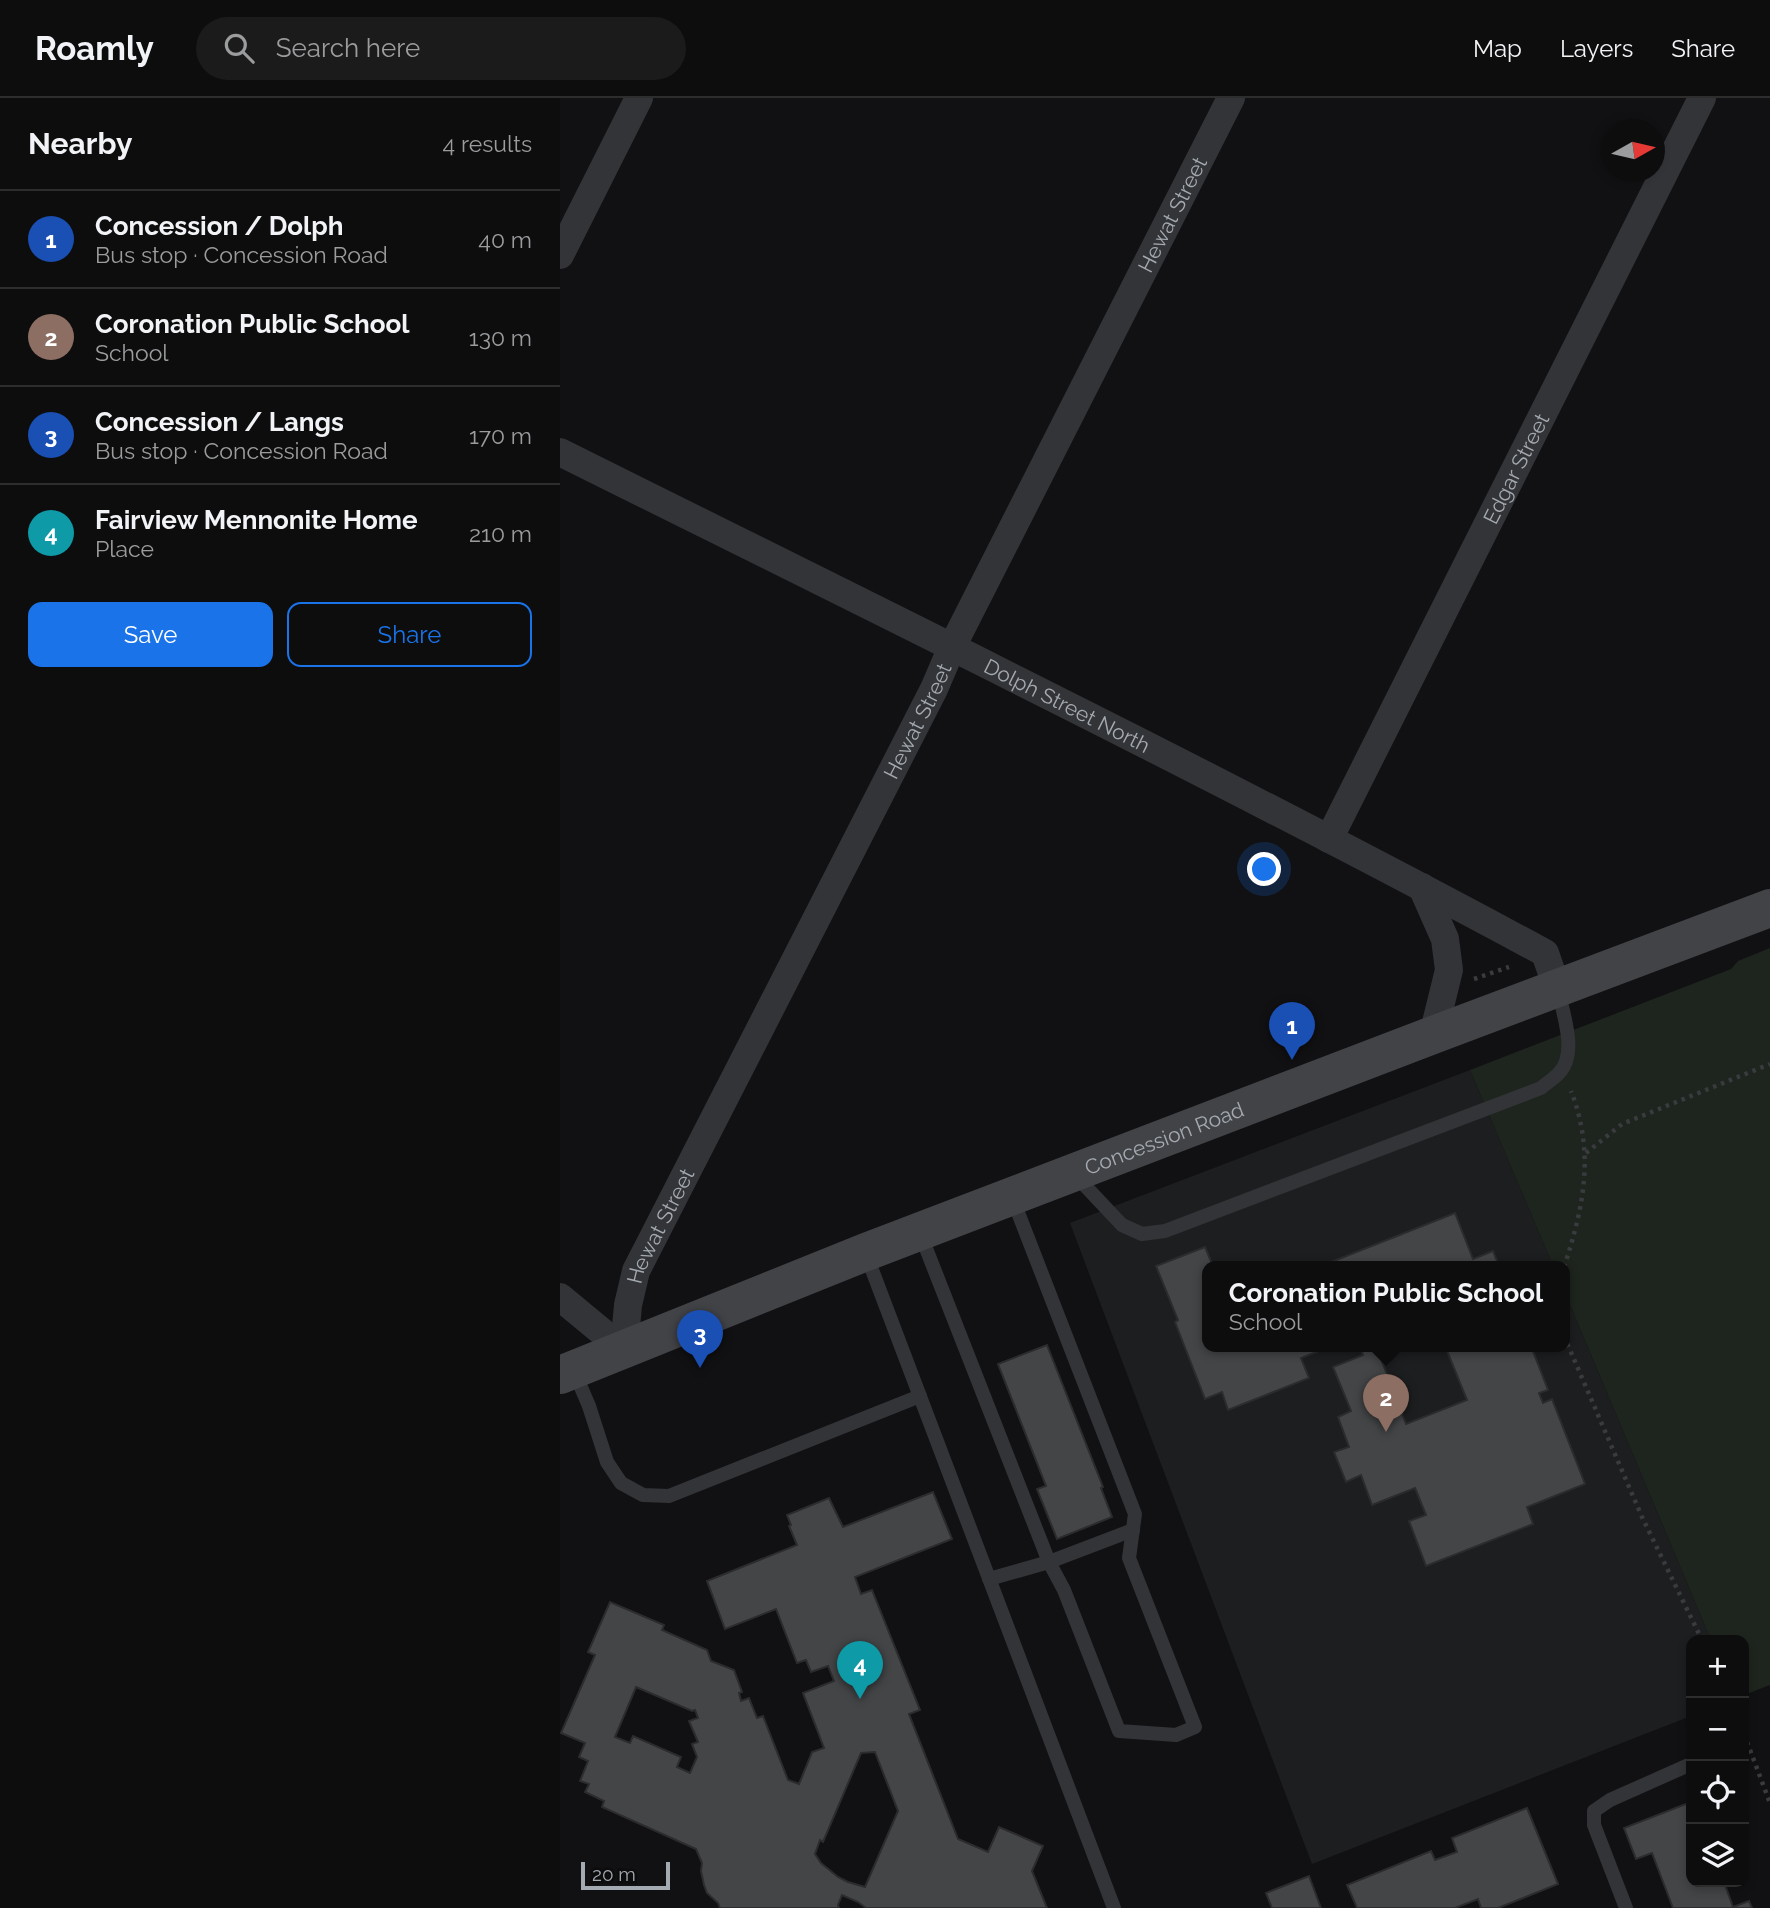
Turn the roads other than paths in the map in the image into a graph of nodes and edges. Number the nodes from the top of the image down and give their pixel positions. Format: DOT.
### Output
graph roads {
  1 [pos="639,98"];
  2 [pos="1231,98"];
  3 [pos="1702,98"];
  4 [pos="560,255"];
  5 [pos="560,452"];
  6 [pos="952,648"];
  7 [pos="1329,839"];
  8 [pos="1422,887"];
  9 [pos="1770,908"];
  10 [pos="1557,988"];
  11 [pos="1433,1035"];
  12 [pos="1073,1173"];
  13 [pos="1012,1197"];
  14 [pos="920,1232"];
  15 [pos="866,1252"];
  16 [pos="560,1297"];
  17 [pos="624,1350"];
  18 [pos="567,1372"];
  19 [pos="920,1396"];
  20 [pos="1133,1530"];
  21 [pos="1049,1562"];
  22 [pos="989,1578"];
  23 [pos="1686,1766"];
  24 [pos="1114,1908"];
  25 [pos="1626,1908"];
  1 -- 4 [label="street"];
  2 -- 6 [label="street, Hewat Street"];
  3 -- 7 [label="street, Edgar Street"];
  5 -- 6 [label="street, Dolph Street North"];
  6 -- 7 [label="street, Dolph Street North"];
  6 -- 17 [label="street, Hewat Street"];
  7 -- 8 [label="street, Dolph Street North"];
  8 -- 10 [label="street, Dolph Street North"];
  8 -- 11 [label="street"];
  9 -- 10 [label="main road, Concession Road"];
  10 -- 11 [label="main road, Concession Road"];
  10 -- 12 [label="lane"];
  11 -- 12 [label="main road, Concession Road"];
  12 -- 13 [label="main road, Concession Road"];
  13 -- 14 [label="main road, Concession Road"];
  13 -- 20 [label="lane"];
  14 -- 15 [label="main road, Concession Road"];
  14 -- 21 [label="lane"];
  15 -- 17 [label="main road, Concession Road"];
  15 -- 19 [label="lane"];
  16 -- 17 [label="street"];
  17 -- 18 [label="main road, Concession Road"];
  18 -- 19 [label="lane"];
  19 -- 22 [label="lane"];
  20 -- 21 [label="lane"];
  20 -- 21 [label="lane"];
  21 -- 22 [label="lane"];
  22 -- 24 [label="lane"];
  23 -- 25 [label="lane"];
}
